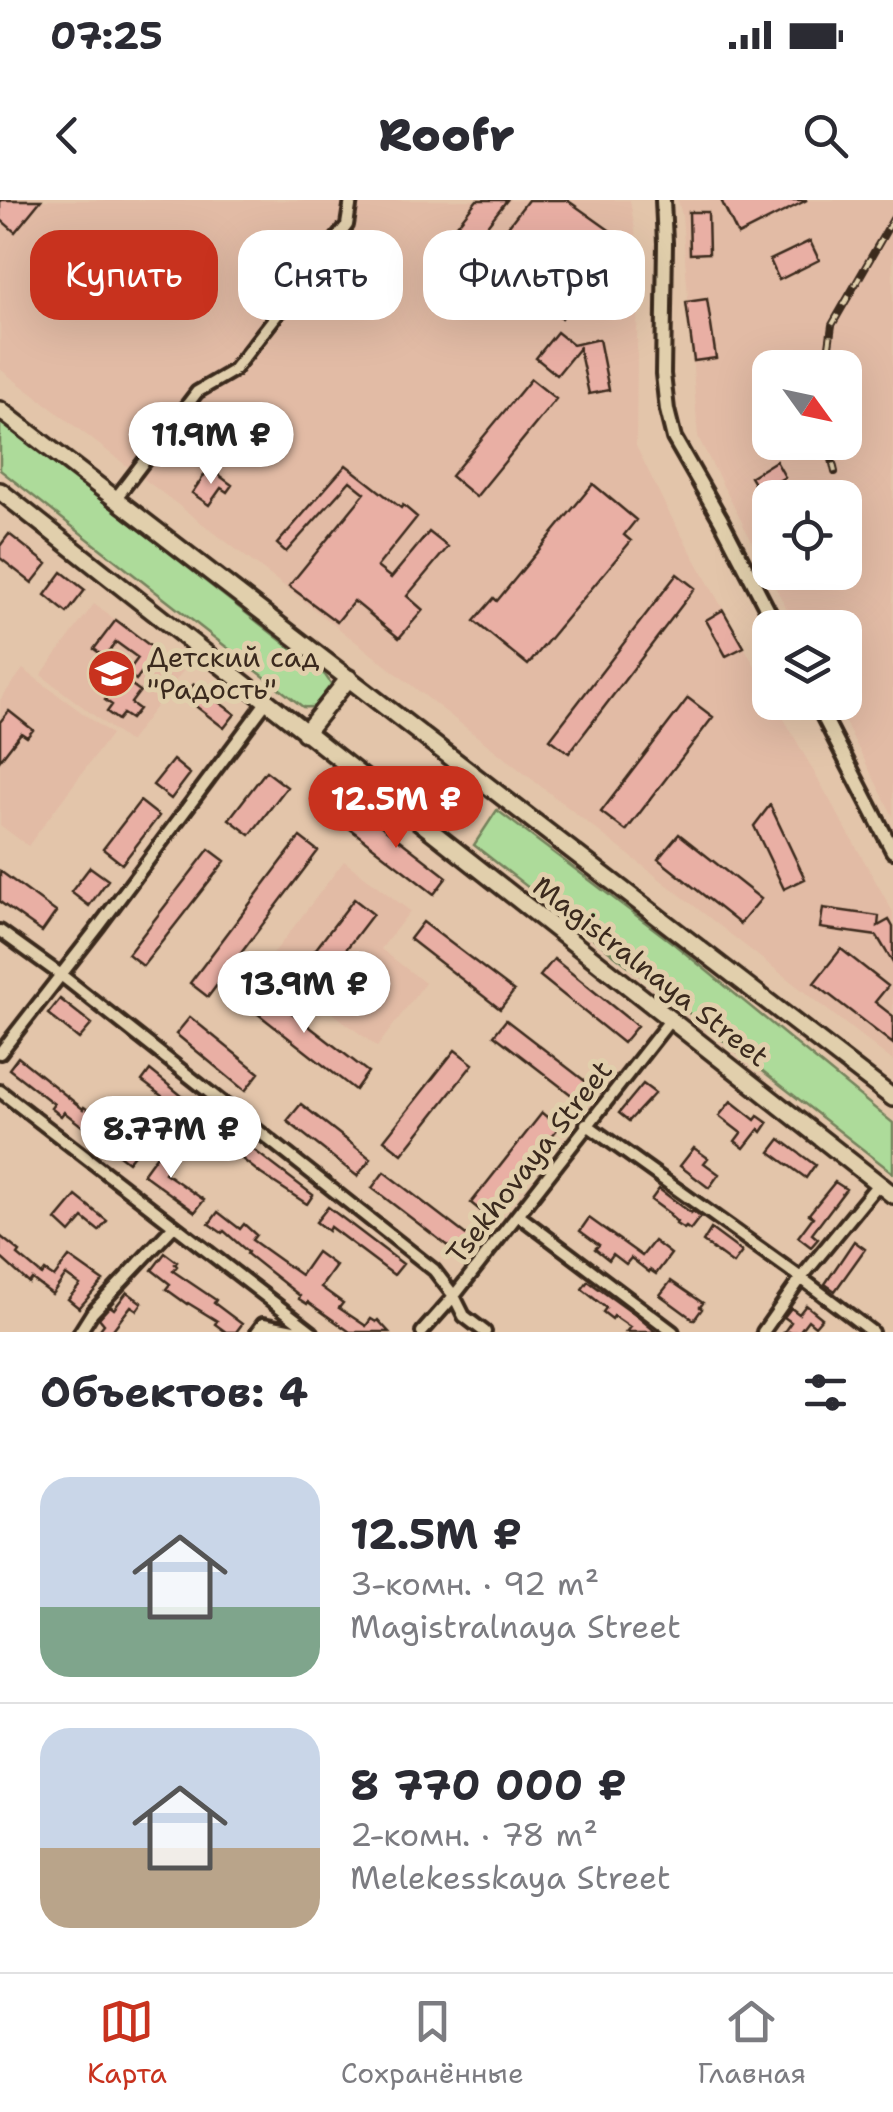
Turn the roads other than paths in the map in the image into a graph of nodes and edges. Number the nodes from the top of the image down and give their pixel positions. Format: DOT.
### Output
graph roads {
  1 [pos="351,200"];
  2 [pos="664,200"];
  3 [pos="0,410"];
  4 [pos="0,491"];
  5 [pos="116,498"];
  6 [pos="767,610"];
  7 [pos="349,678"];
  8 [pos="267,701"];
  9 [pos="825,720"];
  10 [pos="305,733"];
  11 [pos="893,851"];
  12 [pos="0,930"];
  13 [pos="61,975"];
  14 [pos="671,1019"];
  15 [pos="0,1052"];
  16 [pos="0,1090"];
  17 [pos="893,1098"];
  18 [pos="586,1124"];
  19 [pos="889,1190"];
  20 [pos="518,1215"];
  21 [pos="174,1226"];
  22 [pos="801,1278"];
  23 [pos="454,1296"];
  24 [pos="80,1332"];
  25 [pos="256,1332"];
  26 [pos="302,1332"];
  27 [pos="312,1332"];
  28 [pos="422,1332"];
  29 [pos="485,1332"];
  30 [pos="673,1332"];
  31 [pos="763,1332"];
  32 [pos="872,1332"];
  1 -- 5 [label="street"];
  2 -- 6 [label="street"];
  3 -- 5 [label="main road"];
  4 -- 8 [label="main road, Magistralnaya Street"];
  5 -- 7 [label="main road"];
  7 -- 10 [label="main road"];
  7 -- 17 [label="main road"];
  8 -- 10 [label="main road, Magistralnaya Street"];
  8 -- 13 [label="street"];
  9 -- 11 [label="street"];
  10 -- 14 [label="main road, Magistralnaya Street"];
  12 -- 13 [label="street"];
  13 -- 15 [label="street"];
  13 -- 23 [label="street"];
  14 -- 18 [label="street, Tsekhovaya Street"];
  14 -- 19 [label="main road, Magistralnaya Street"];
  16 -- 21 [label="street"];
  18 -- 20 [label="street, Tsekhovaya Street"];
  18 -- 22 [label="street"];
  19 -- 22 [label="street"];
  20 -- 23 [label="street, Tsekhovaya Street"];
  20 -- 30 [label="street"];
  21 -- 24 [label="street"];
  21 -- 27 [label="street"];
  22 -- 31 [label="street"];
  22 -- 32 [label="street"];
  23 -- 28 [label="street, Tsekhovaya Street"];
  23 -- 29 [label="street"];
  25 -- 26 [label="street"];
}
